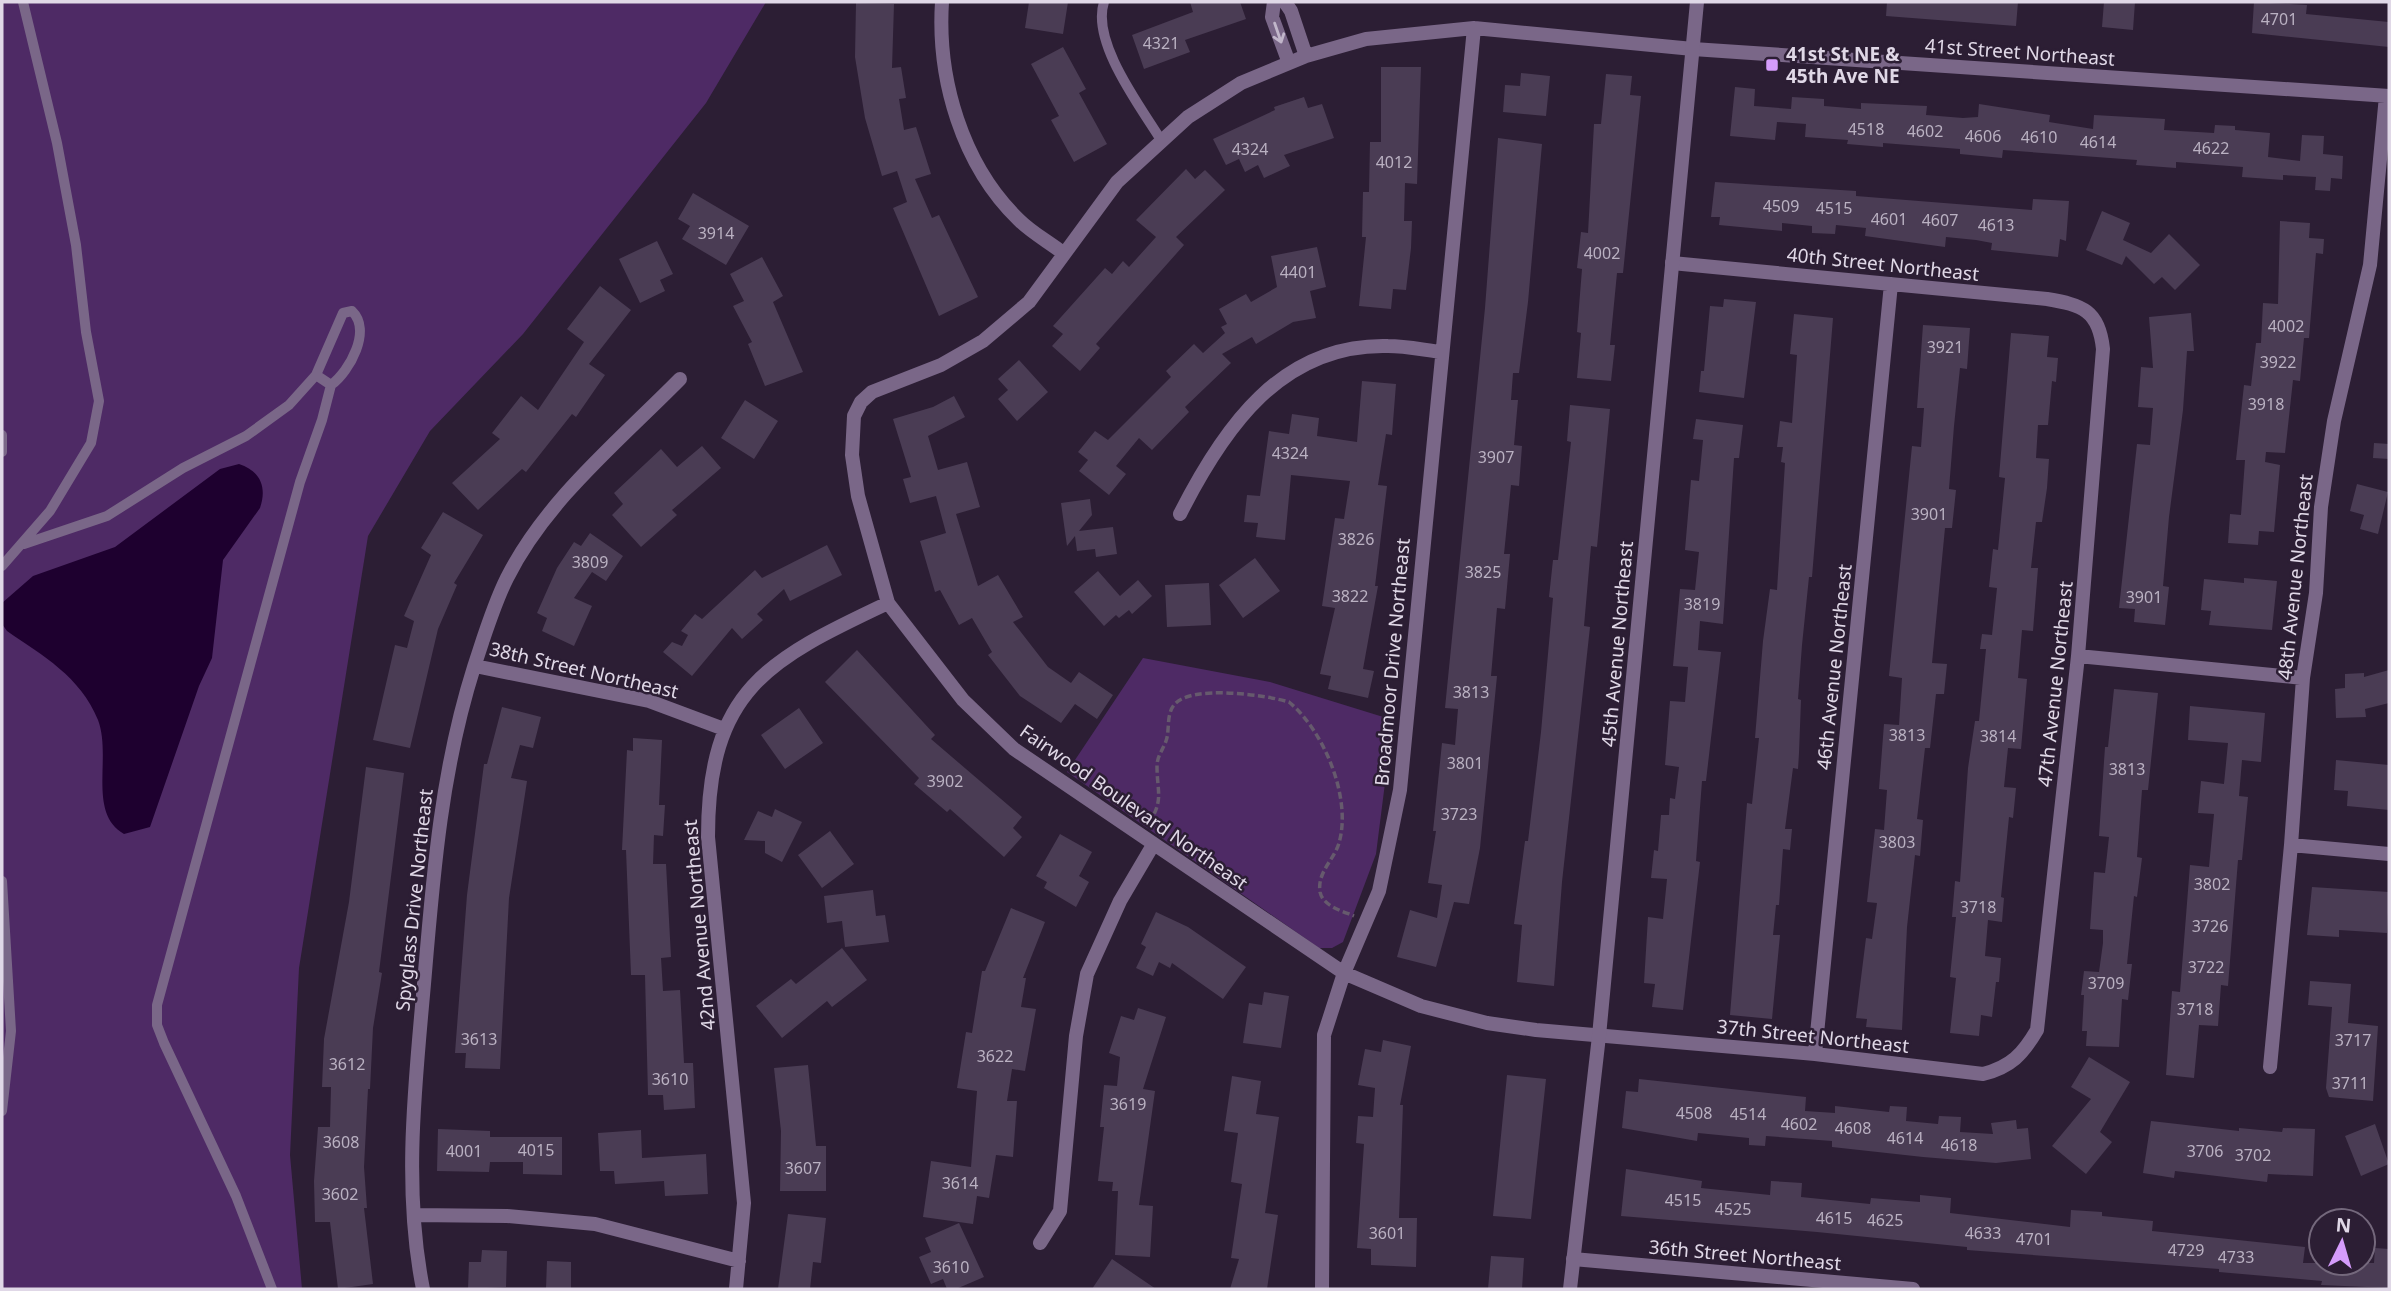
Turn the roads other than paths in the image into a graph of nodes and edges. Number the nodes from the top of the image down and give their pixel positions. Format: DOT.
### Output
graph roads {
  1 [pos="23,2"];
  2 [pos="942,2"];
  3 [pos="1104,2"];
  4 [pos="1274,2"];
  5 [pos="1285,2"];
  6 [pos="1697,2"];
  7 [pos="1474,28"];
  8 [pos="1693,49"];
  9 [pos="1306,56"];
  10 [pos="1289,63"];
  11 [pos="2387,96"];
  12 [pos="1161,140"];
  13 [pos="1063,253"];
  14 [pos="1672,263"];
  15 [pos="1891,284"];
  16 [pos="2088,311"];
  17 [pos="1442,352"];
  18 [pos="316,375"];
  19 [pos="680,379"];
  20 [pos="331,385"];
  21 [pos="861,402"];
  22 [pos="2,435"];
  23 [pos="2,452"];
  24 [pos="1180,514"];
  25 [pos="22,545"];
  26 [pos="2,566"];
  27 [pos="888,603"];
  28 [pos="2078,656"];
  29 [pos="475,666"];
  30 [pos="2303,678"];
  31 [pos="724,729"];
  32 [pos="1153,845"];
  33 [pos="2291,845"];
  34 [pos="2389,855"];
  35 [pos="2,881"];
  36 [pos="1345,973"];
  37 [pos="1599,1036"];
  38 [pos="1815,1054"];
  39 [pos="2019,1058"];
  40 [pos="2270,1067"];
  41 [pos="2,1111"];
  42 [pos="414,1215"];
  43 [pos="1040,1243"];
  44 [pos="1573,1259"];
  45 [pos="740,1261"];
  46 [pos="1813,1285"];
  47 [pos="272,1289"];
  48 [pos="423,1289"];
  49 [pos="736,1289"];
  50 [pos="1321,1289"];
  51 [pos="1570,1289"];
  52 [pos="1913,1289"];
  1 -- 25 [label="lane"];
  2 -- 13 [label="street"];
  3 -- 12 [label="lane"];
  4 -- 10 [label="street, one-way"];
  5 -- 9 [label="street"];
  6 -- 8 [label="street, 45th Avenue Northeast"];
  7 -- 8 [label="street, 41st Street Northeast"];
  7 -- 9 [label="street, 41st Street Northeast"];
  7 -- 17 [label="street, Broadmoor Drive Northeast"];
  8 -- 11 [label="street, 41st Street Northeast"];
  8 -- 14 [label="street, 45th Avenue Northeast"];
  9 -- 10 [label="street, 41st Street Northeast"];
  10 -- 12 [label="street, 41st Street Northeast"];
  11 -- 30 [label="street, 48th Avenue Northeast"];
  12 -- 13 [label="street, 41st Street Northeast"];
  13 -- 21 [label="street, 41st Street Northeast"];
  14 -- 15 [label="street, 40th Street Northeast"];
  14 -- 37 [label="street, 45th Avenue Northeast"];
  15 -- 16 [label="street, 40th Street Northeast"];
  15 -- 38 [label="street, 46th Avenue Northeast"];
  16 -- 28 [label="street, 47th Avenue Northeast"];
  17 -- 24 [label="street"];
  17 -- 36 [label="street, Broadmoor Drive Northeast"];
  18 -- 20 [label="lane"];
  18 -- 20 [label="lane"];
  18 -- 25 [label="lane"];
  19 -- 29 [label="street, Spyglass Drive Northeast"];
  20 -- 47 [label="lane"];
  21 -- 27 [label="street, Fairwood Boulevard Northeast"];
  22 -- 23 [label="lane"];
  25 -- 26 [label="lane"];
  27 -- 31 [label="street, 42nd Avenue Northeast"];
  27 -- 32 [label="street, Fairwood Boulevard Northeast"];
  28 -- 30 [label="street"];
  28 -- 39 [label="street, 47th Avenue Northeast"];
  29 -- 31 [label="street, 38th Street Northeast"];
  29 -- 42 [label="street, Spyglass Drive Northeast"];
  30 -- 33 [label="street, 48th Avenue Northeast"];
  31 -- 45 [label="street, 42nd Avenue Northeast"];
  32 -- 36 [label="street, Fairwood Boulevard Northeast"];
  32 -- 43 [label="street"];
  33 -- 34 [label="street"];
  33 -- 40 [label="street, 48th Avenue Northeast"];
  35 -- 41 [label="lane"];
  36 -- 37 [label="street, Fairwood Boulevard Northeast"];
  36 -- 50 [label="street, Broadmoor Drive Northeast"];
  37 -- 38 [label="street, 37th Street Northeast"];
  37 -- 44 [label="street, 45th Avenue Northeast"];
  38 -- 39 [label="street, 37th Street Northeast"];
  42 -- 45 [label="street"];
  42 -- 48 [label="street, Spyglass Drive Northeast"];
  44 -- 46 [label="street, 36th Street Northeast"];
  44 -- 51 [label="street, 45th Avenue Northeast"];
  45 -- 49 [label="street, 42nd Avenue Northeast"];
  46 -- 52 [label="street, 36th Street Northeast"];
}
